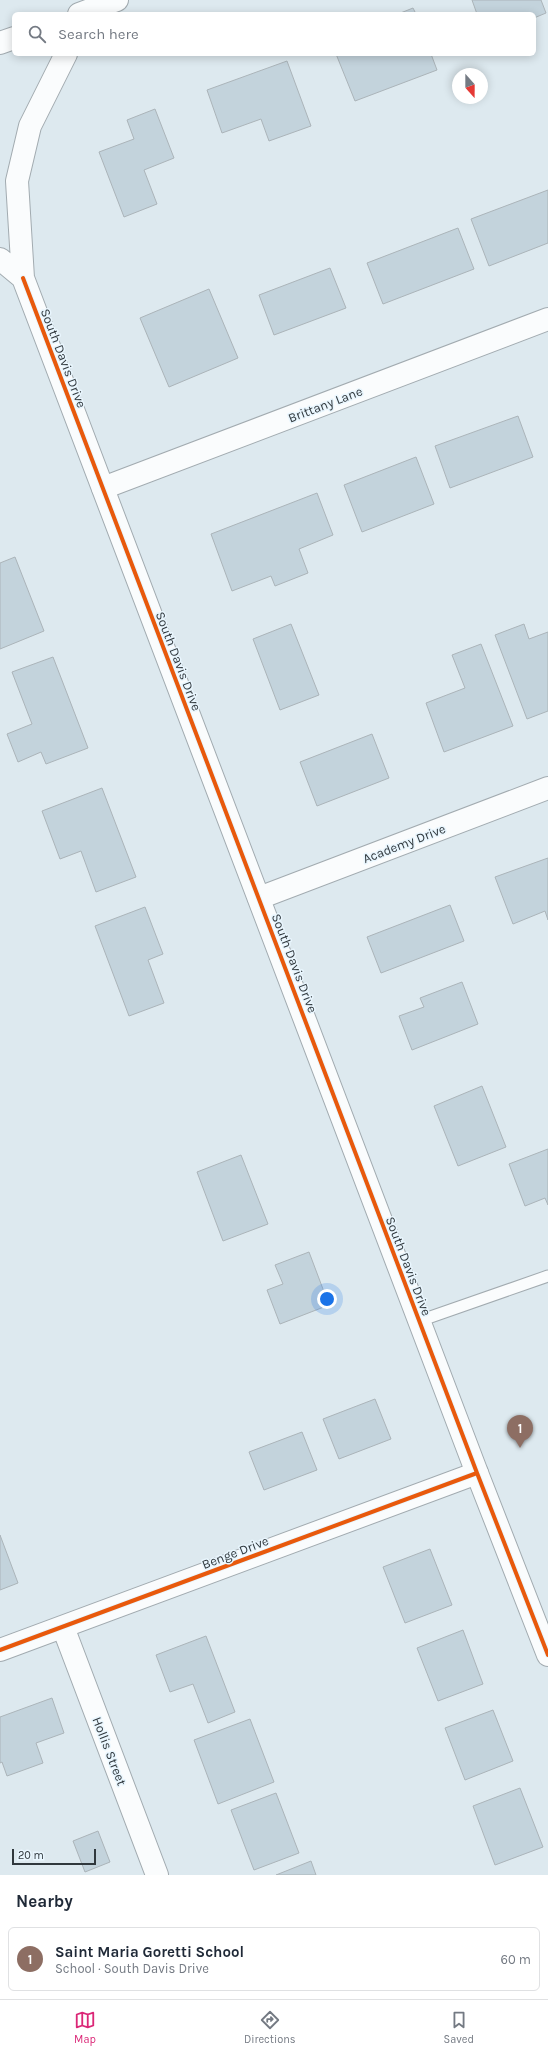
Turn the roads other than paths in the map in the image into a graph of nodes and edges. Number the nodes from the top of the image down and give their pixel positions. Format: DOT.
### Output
graph roads {
  1 [pos="117,0"];
  2 [pos="86,12"];
  3 [pos="12,39"];
  4 [pos="0,43"];
  5 [pos="65,56"];
  6 [pos="0,259"];
  7 [pos="23,278"];
  8 [pos="548,319"];
  9 [pos="103,488"];
  10 [pos="548,788"];
  11 [pos="259,898"];
  12 [pos="548,1276"];
  13 [pos="419,1321"];
  14 [pos="477,1473"];
  15 [pos="63,1627"];
  16 [pos="0,1650"];
  17 [pos="548,1655"];
  18 [pos="157,1875"];
  1 -- 2 [label="street"];
  3 -- 4 [label="street"];
  5 -- 7 [label="street"];
  6 -- 7 [label="street, South Davis Drive"];
  7 -- 9 [label="street, South Davis Drive"];
  8 -- 9 [label="street, Brittany Lane"];
  9 -- 11 [label="street, South Davis Drive"];
  10 -- 11 [label="street, Academy Drive"];
  11 -- 13 [label="street, South Davis Drive"];
  12 -- 13 [label="lane"];
  13 -- 14 [label="street, South Davis Drive"];
  14 -- 15 [label="street, Benge Drive"];
  14 -- 17 [label="street, South Davis Drive"];
  15 -- 16 [label="street, Benge Drive"];
  15 -- 18 [label="street, Hollis Street"];
}
